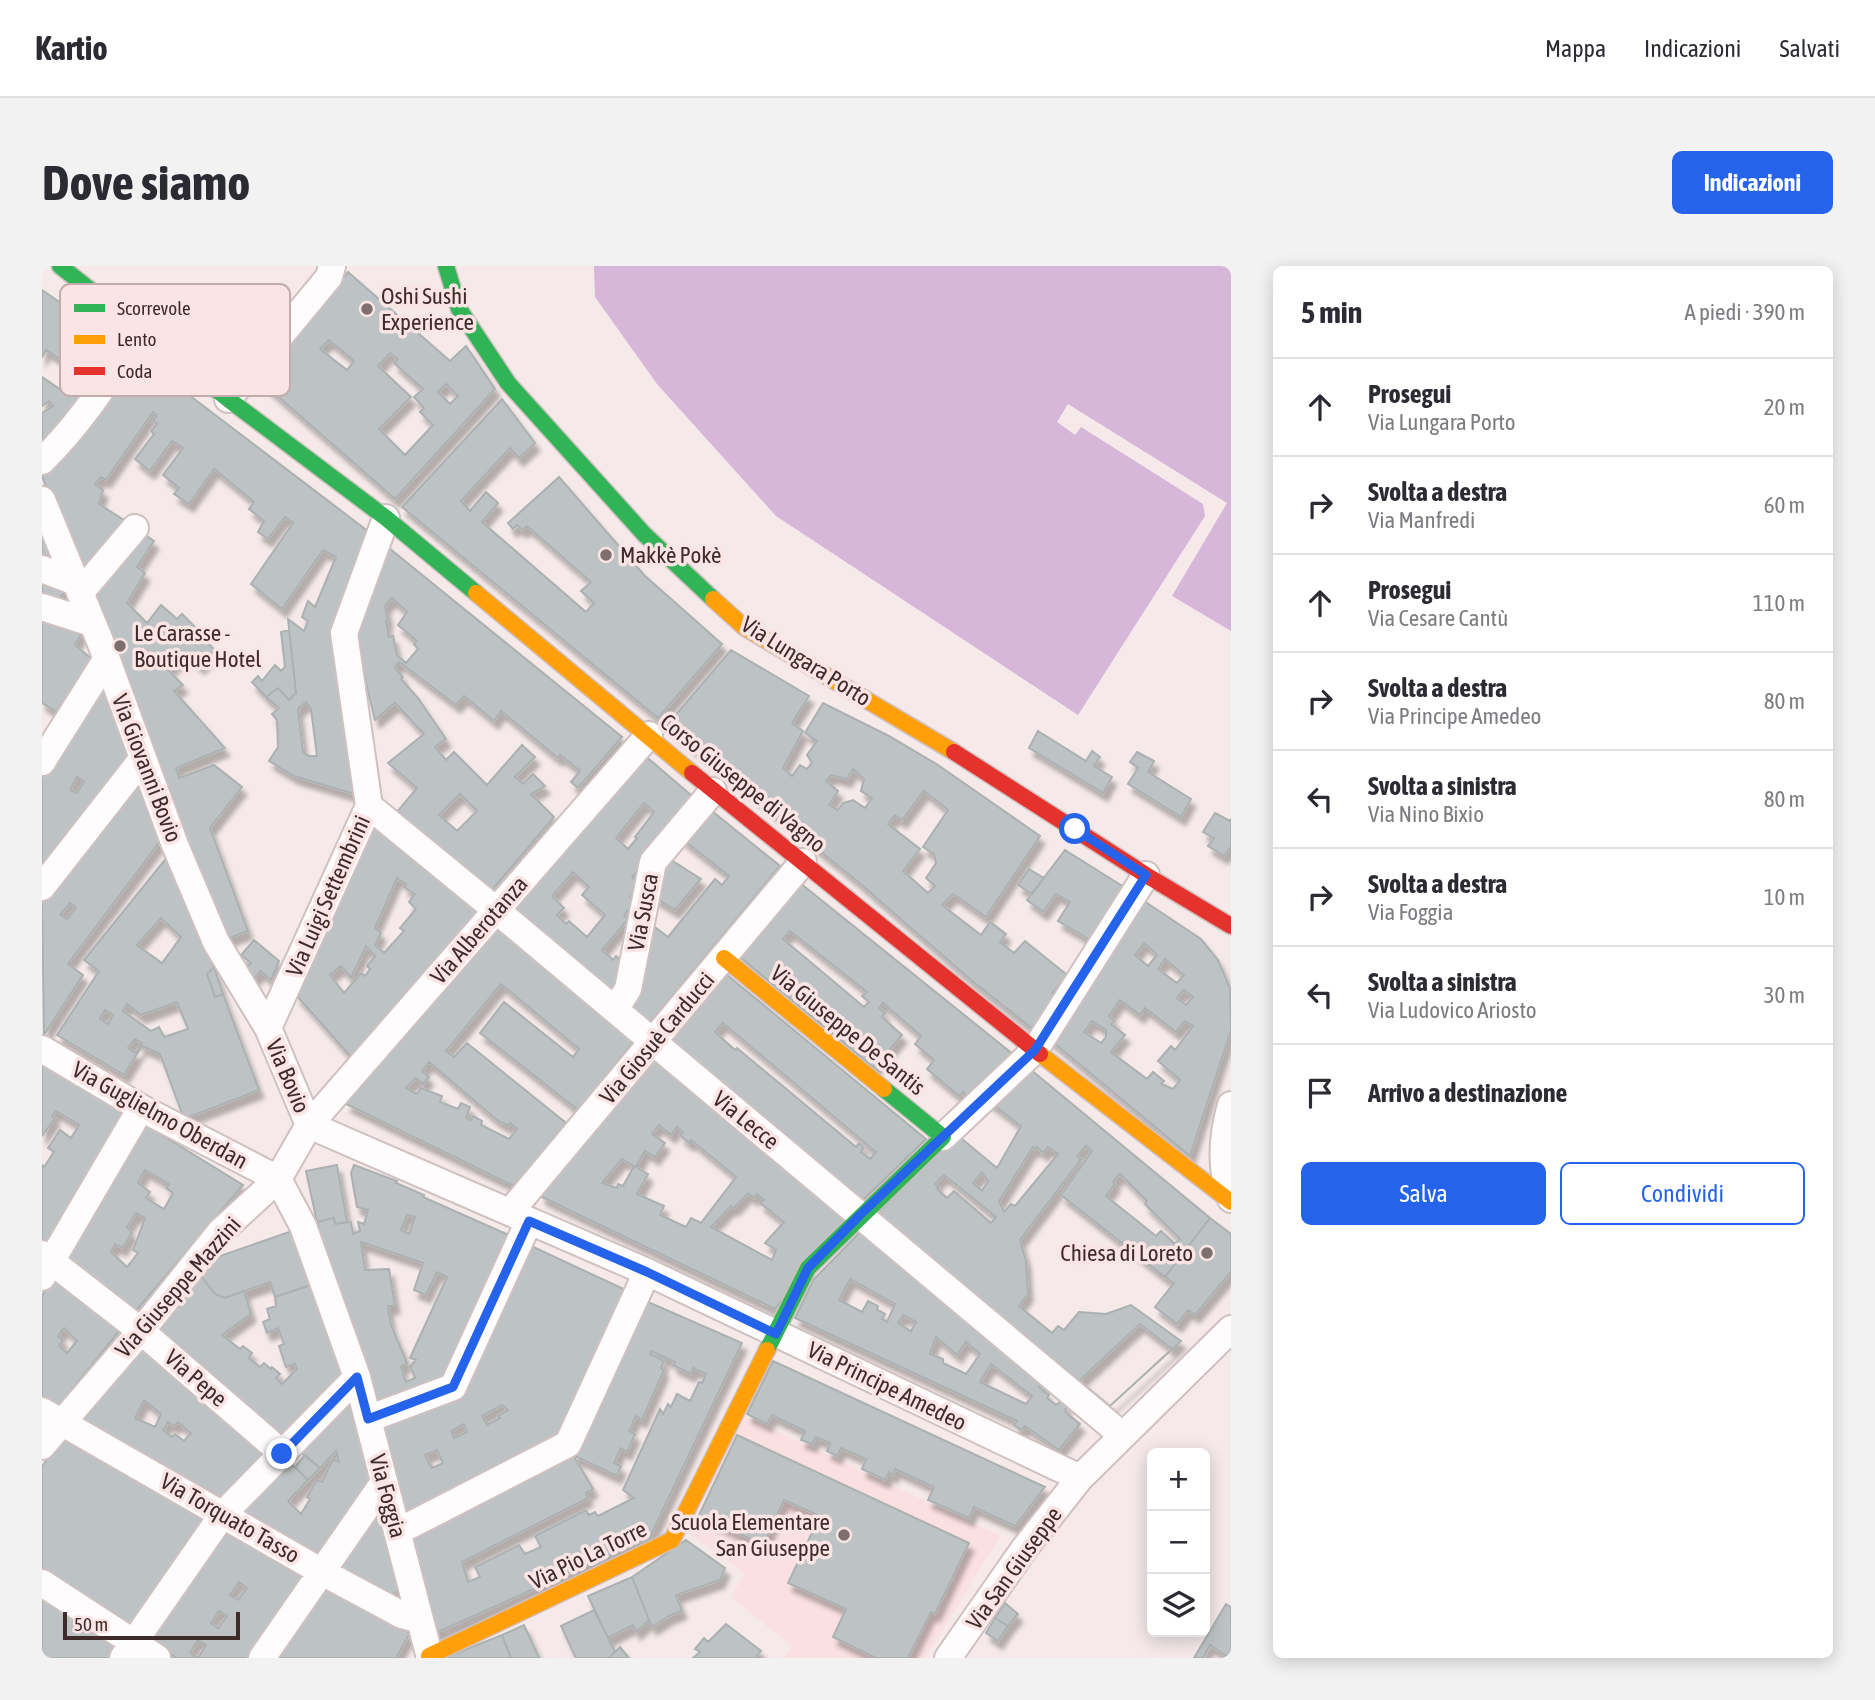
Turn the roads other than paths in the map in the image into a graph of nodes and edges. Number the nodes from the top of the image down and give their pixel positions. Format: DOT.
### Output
graph roads {
  1 [pos="60,266"];
  2 [pos="332,266"];
  3 [pos="446,266"];
  4 [pos="83,284"];
  5 [pos="290,324"];
  6 [pos="98,396"];
  7 [pos="224,396"];
  8 [pos="230,396"];
  9 [pos="228,399"];
  10 [pos="42,461"];
  11 [pos="42,500"];
  12 [pos="386,518"];
  13 [pos="135,528"];
  14 [pos="42,569"];
  15 [pos="78,588"];
  16 [pos="42,607"];
  17 [pos="92,623"];
  18 [pos="106,660"];
  19 [pos="52,724"];
  20 [pos="649,735"];
  21 [pos="143,758"];
  22 [pos="42,762"];
  23 [pos="713,791"];
  24 [pos="369,806"];
  25 [pos="803,862"];
  26 [pos="1146,875"];
  27 [pos="42,887"];
  28 [pos="496,910"];
  29 [pos="1231,926"];
  30 [pos="724,958"];
  31 [pos="615,1010"];
  32 [pos="268,1028"];
  33 [pos="653,1043"];
  34 [pos="42,1049"];
  35 [pos="1035,1050"];
  36 [pos="1231,1105"];
  37 [pos="141,1108"];
  38 [pos="309,1125"];
  39 [pos="943,1137"];
  40 [pos="278,1179"];
  41 [pos="1231,1200"];
  42 [pos="861,1214"];
  43 [pos="520,1217"];
  44 [pos="45,1264"];
  45 [pos="647,1272"];
  46 [pos="1231,1329"];
  47 [pos="141,1331"];
  48 [pos="776,1334"];
  49 [pos="357,1377"];
  50 [pos="51,1417"];
  51 [pos="368,1419"];
  52 [pos="1122,1435"];
  53 [pos="42,1446"];
  54 [pos="282,1454"];
  55 [pos="1080,1479"];
  56 [pos="384,1482"];
  57 [pos="223,1514"];
  58 [pos="397,1532"];
  59 [pos="322,1572"];
  60 [pos="42,1583"];
  61 [pos="423,1646"];
  62 [pos="129,1650"];
  63 [pos="157,1658"];
  64 [pos="262,1658"];
  65 [pos="948,1658"];
  1 -- 4 [label="street, Corso Giuseppe di Vagno"];
  2 -- 5 [label="street"];
  3 -- 26 [label="street, Via Lungara Porto"];
  6 -- 10 [label="street"];
  7 -- 9 [label="street, Corso Giuseppe di Vagno"];
  8 -- 9 [label="street"];
  9 -- 12 [label="street, Corso Giuseppe di Vagno"];
  11 -- 15 [label="street, Via Giovanni Bovio"];
  12 -- 20 [label="street, Corso Giuseppe di Vagno"];
  12 -- 24 [label="street, Via Luigi Settembrini"];
  13 -- 15 [label="street"];
  14 -- 15 [label="street"];
  15 -- 17 [label="street, Via Giovanni Bovio"];
  16 -- 17 [label="street"];
  17 -- 18 [label="street, Via Giovanni Bovio"];
  18 -- 19 [label="street"];
  18 -- 21 [label="street, Via Giovanni Bovio"];
  19 -- 22 [label="street"];
  20 -- 23 [label="street, Corso Giuseppe di Vagno"];
  20 -- 28 [label="street, Via Alberotanza"];
  21 -- 27 [label="street"];
  21 -- 32 [label="street, Via Giovanni Bovio"];
  23 -- 25 [label="street, Corso Giuseppe di Vagno"];
  23 -- 31 [label="street, Via Susca"];
  24 -- 28 [label="street, Via Lecce"];
  24 -- 32 [label="street, Via Luigi Settembrini"];
  25 -- 30 [label="street, Via Giosuè Carducci"];
  25 -- 35 [label="street, Corso Giuseppe di Vagno"];
  26 -- 29 [label="street, Via Lungara Porto"];
  26 -- 35 [label="street"];
  28 -- 31 [label="street, Via Lecce"];
  28 -- 38 [label="street, Via Alberotanza"];
  30 -- 33 [label="street, Via Giosuè Carducci"];
  30 -- 39 [label="street, Via Giuseppe De Santis"];
  31 -- 33 [label="street, Via Lecce"];
  32 -- 38 [label="street, Via Bovio"];
  33 -- 42 [label="street, Via Lecce"];
  33 -- 43 [label="street, Via Giosuè Carducci"];
  34 -- 37 [label="street, Via Guglielmo Oberdan"];
  35 -- 39 [label="street"];
  35 -- 41 [label="street, Corso Giuseppe di Vagno"];
  36 -- 41 [label="street"];
  37 -- 40 [label="street, Via Guglielmo Oberdan"];
  37 -- 44 [label="street"];
  38 -- 40 [label="street, Via Giuseppe Mazzini"];
  38 -- 43 [label="street, Via Principe Amedeo"];
  39 -- 42 [label="street, Via Pio La Torre"];
  40 -- 47 [label="street, Via Giuseppe Mazzini"];
  40 -- 49 [label="street, Via Foggia"];
  42 -- 48 [label="street, Via Pio La Torre"];
  42 -- 52 [label="street, Via Lecce"];
  43 -- 45 [label="street, Via Principe Amedeo"];
  43 -- 51 [label="street, Via Giosuè Carducci"];
  44 -- 47 [label="street, Via Pepe"];
  45 -- 48 [label="street, Via Principe Amedeo"];
  45 -- 58 [label="street"];
  46 -- 52 [label="street, Via San Giuseppe"];
  47 -- 50 [label="street, Via Giuseppe Mazzini"];
  47 -- 54 [label="street, Via Pepe"];
  48 -- 55 [label="street, Via Principe Amedeo"];
  48 -- 61 [label="street, Via Pio La Torre"];
  49 -- 51 [label="street, Via Foggia"];
  49 -- 54 [label="street"];
  50 -- 53 [label="street, Via Giuseppe Mazzini"];
  50 -- 57 [label="street, Via Torquato Tasso"];
  51 -- 56 [label="street, Via Foggia"];
  52 -- 55 [label="street, Via San Giuseppe"];
  54 -- 57 [label="street"];
  55 -- 65 [label="street, Via San Giuseppe"];
  56 -- 58 [label="street, Via Foggia"];
  56 -- 59 [label="street"];
  57 -- 59 [label="street, Via Torquato Tasso"];
  57 -- 62 [label="street"];
  58 -- 61 [label="street, Via Foggia"];
  59 -- 61 [label="street, Via Torquato Tasso"];
  59 -- 64 [label="street"];
  60 -- 62 [label="street"];
  62 -- 63 [label="street"];
}
